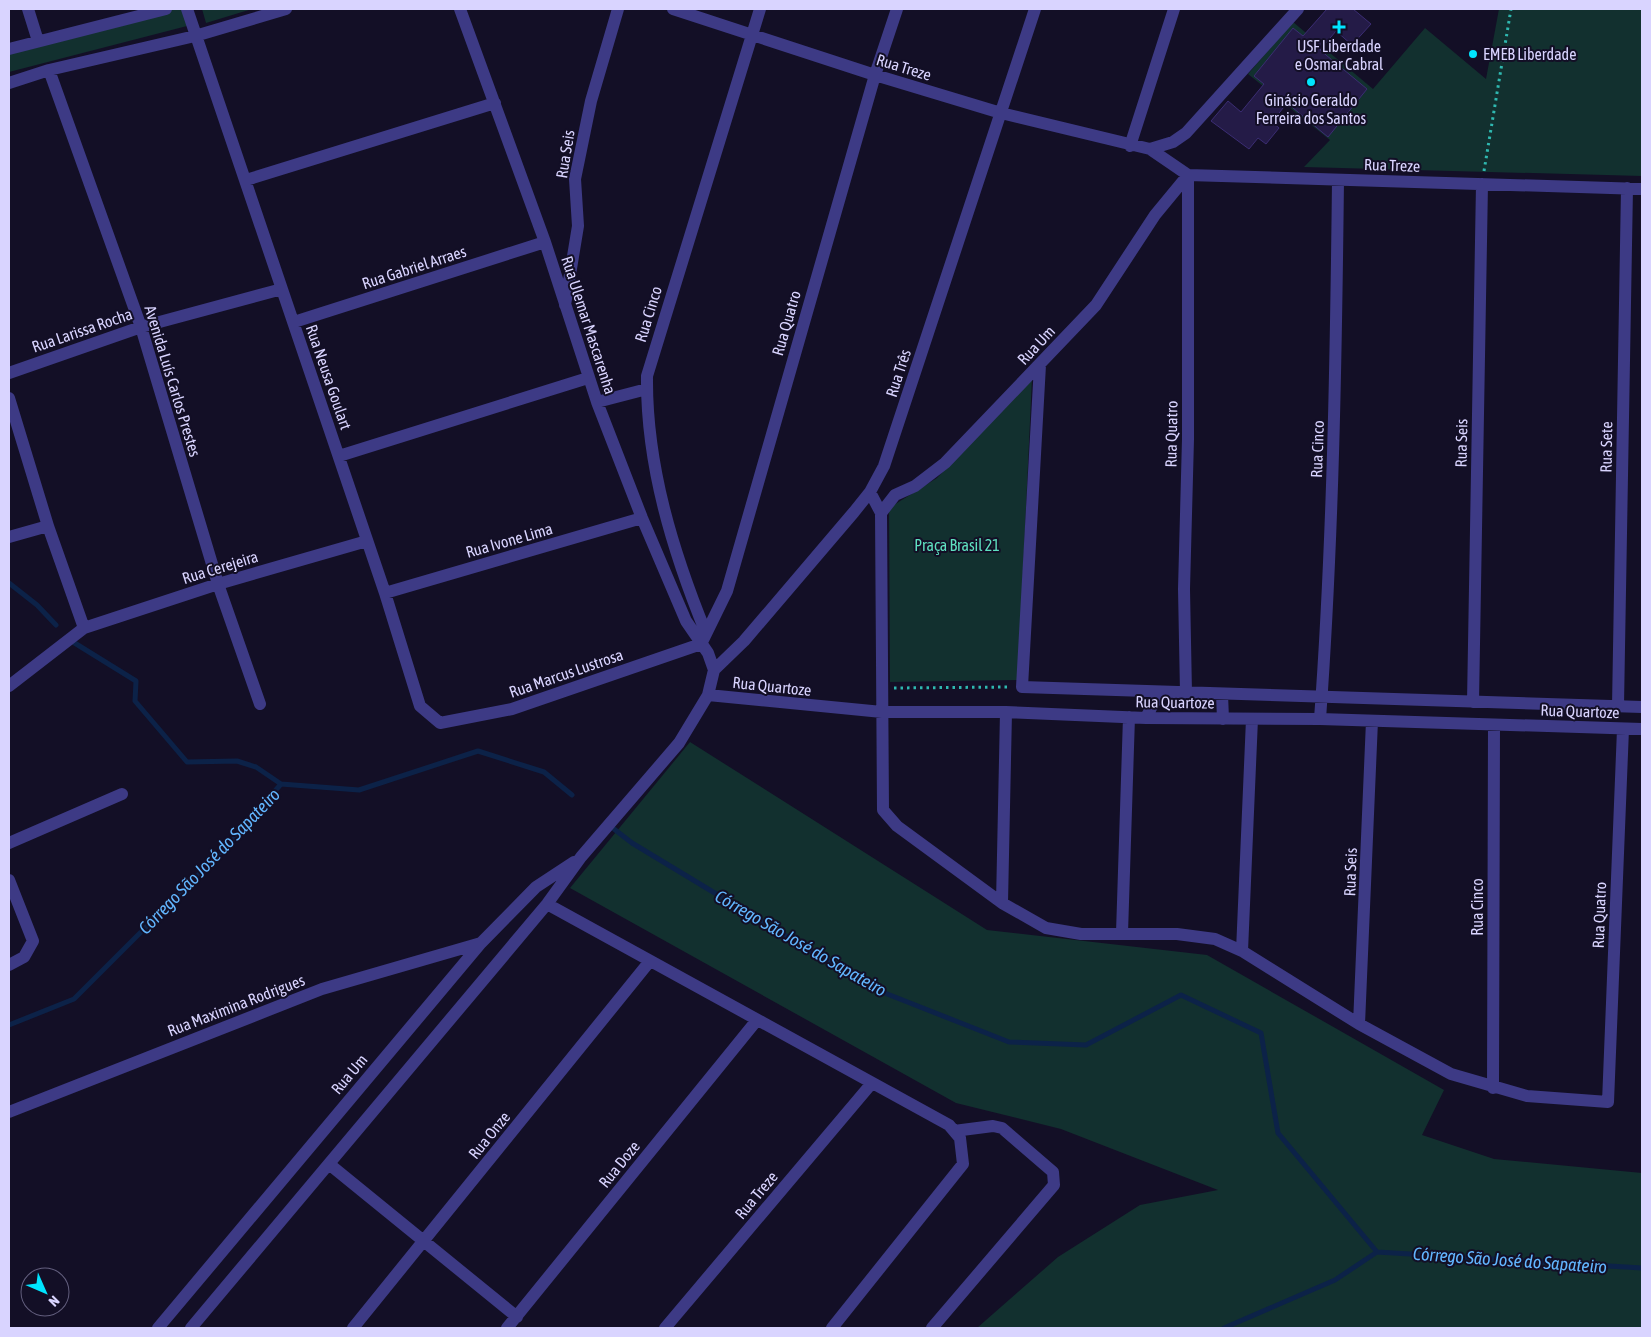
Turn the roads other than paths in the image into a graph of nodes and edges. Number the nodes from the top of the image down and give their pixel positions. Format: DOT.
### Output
graph roads {
  1 [pos="28,9"];
  2 [pos="166,9"];
  3 [pos="187,9"];
  4 [pos="286,9"];
  5 [pos="460,9"];
  6 [pos="618,9"];
  7 [pos="673,9"];
  8 [pos="760,9"];
  9 [pos="897,9"];
  10 [pos="1035,9"];
  11 [pos="1174,9"];
  12 [pos="1298,9"];
  13 [pos="752,34"];
  14 [pos="195,36"];
  15 [pos="38,41"];
  16 [pos="9,50"];
  17 [pos="49,70"];
  18 [pos="875,75"];
  19 [pos="9,83"];
  20 [pos="495,103"];
  21 [pos="1001,112"];
  22 [pos="1130,146"];
  23 [pos="1150,149"];
  24 [pos="1188,175"];
  25 [pos="246,180"];
  26 [pos="1338,180"];
  27 [pos="1482,184"];
  28 [pos="1627,188"];
  29 [pos="1642,189"];
  30 [pos="545,242"];
  31 [pos="282,288"];
  32 [pos="565,308"];
  33 [pos="294,322"];
  34 [pos="141,327"];
  35 [pos="1040,365"];
  36 [pos="9,373"];
  37 [pos="588,378"];
  38 [pos="647,389"];
  39 [pos="9,398"];
  40 [pos="597,402"];
  41 [pos="339,456"];
  42 [pos="870,492"];
  43 [pos="881,513"];
  44 [pos="642,518"];
  45 [pos="48,526"];
  46 [pos="9,537"];
  47 [pos="367,540"];
  48 [pos="218,584"];
  49 [pos="385,593"];
  50 [pos="84,628"];
  51 [pos="703,639"];
  52 [pos="714,670"];
  53 [pos="9,686"];
  54 [pos="1163,692"];
  55 [pos="1186,693"];
  56 [pos="1222,694"];
  57 [pos="708,695"];
  58 [pos="1321,697"];
  59 [pos="1473,702"];
  60 [pos="260,704"];
  61 [pos="1618,706"];
  62 [pos="1642,707"];
  63 [pos="882,712"];
  64 [pos="1006,712"];
  65 [pos="1129,717"];
  66 [pos="1146,718"];
  67 [pos="1223,719"];
  68 [pos="1252,719"];
  69 [pos="1320,719"];
  70 [pos="1372,720"];
  71 [pos="440,723"];
  72 [pos="1494,725"];
  73 [pos="1623,729"];
  74 [pos="1642,730"];
  75 [pos="122,794"];
  76 [pos="9,843"];
  77 [pos="581,857"];
  78 [pos="9,880"];
  79 [pos="1002,903"];
  80 [pos="547,904"];
  81 [pos="1122,933"];
  82 [pos="480,943"];
  83 [pos="1242,950"];
  84 [pos="650,961"];
  85 [pos="9,965"];
  86 [pos="757,1020"];
  87 [pos="1360,1024"];
  88 [pos="872,1083"];
  89 [pos="1493,1088"];
  90 [pos="9,1112"];
  91 [pos="954,1131"];
  92 [pos="329,1164"];
  93 [pos="424,1242"];
  94 [pos="516,1317"];
  95 [pos="158,1328"];
  96 [pos="191,1328"];
  97 [pos="353,1328"];
  98 [pos="507,1328"];
  99 [pos="665,1328"];
  100 [pos="832,1328"];
  101 [pos="932,1328"];
  1 -- 15 [label="street"];
  2 -- 15 [label="street"];
  3 -- 14 [label="street, Rua Neusa Goulart"];
  4 -- 14 [label="street"];
  5 -- 20 [label="street, Rua Ulemar Mascarenha"];
  6 -- 32 [label="street, Rua Seis"];
  7 -- 13 [label="street, Rua Treze"];
  8 -- 13 [label="street, Rua Cinco"];
  9 -- 18 [label="street, Rua Quatro"];
  10 -- 21 [label="street, Rua Três"];
  11 -- 22 [label="street"];
  12 -- 23 [label="street"];
  13 -- 18 [label="street, Rua Treze"];
  13 -- 38 [label="street, Rua Cinco"];
  14 -- 17 [label="street"];
  14 -- 25 [label="street, Rua Neusa Goulart"];
  15 -- 16 [label="street"];
  17 -- 19 [label="street"];
  17 -- 34 [label="street, Avenida Luís Carlos Prestes"];
  18 -- 21 [label="street, Rua Treze"];
  18 -- 51 [label="street, Rua Quatro"];
  20 -- 25 [label="street"];
  20 -- 30 [label="street, Rua Ulemar Mascarenha"];
  21 -- 22 [label="street, Rua Treze"];
  21 -- 42 [label="street, Rua Três"];
  22 -- 23 [label="street"];
  23 -- 24 [label="street"];
  24 -- 26 [label="street, Rua Treze"];
  24 -- 35 [label="street, Rua Um"];
  24 -- 55 [label="street, Rua Quatro"];
  25 -- 31 [label="street, Rua Neusa Goulart"];
  26 -- 27 [label="street, Rua Treze"];
  26 -- 58 [label="street, Rua Cinco"];
  27 -- 28 [label="street, Rua Treze"];
  27 -- 59 [label="street, Rua Seis"];
  28 -- 29 [label="street, Rua Treze"];
  28 -- 61 [label="street, Rua Sete"];
  30 -- 32 [label="street, Rua Ulemar Mascarenha"];
  30 -- 33 [label="street, Rua Gabriel Arraes"];
  31 -- 33 [label="street, Rua Neusa Goulart"];
  31 -- 34 [label="street, Rua Larissa Rocha"];
  32 -- 37 [label="street, Rua Ulemar Mascarenha"];
  33 -- 41 [label="street, Rua Neusa Goulart"];
  34 -- 36 [label="street, Rua Larissa Rocha"];
  34 -- 48 [label="street, Avenida Luís Carlos Prestes"];
  35 -- 43 [label="street, Rua Um"];
  35 -- 54 [label="street, Rua Quartoze"];
  37 -- 40 [label="street, Rua Ulemar Mascarenha"];
  37 -- 41 [label="street"];
  38 -- 40 [label="street"];
  38 -- 51 [label="street, Rua Cinco"];
  39 -- 45 [label="street"];
  40 -- 44 [label="street, Rua Ulemar Mascarenha"];
  41 -- 47 [label="street, Rua Neusa Goulart"];
  42 -- 43 [label="street"];
  42 -- 52 [label="street, Rua Três"];
  43 -- 63 [label="street"];
  44 -- 49 [label="street, Rua Ivone Lima"];
  44 -- 51 [label="street, Rua Ulemar Mascarenha"];
  45 -- 46 [label="street"];
  45 -- 50 [label="street"];
  47 -- 48 [label="street, Rua Cerejeira"];
  47 -- 49 [label="street, Rua Neusa Goulart"];
  48 -- 50 [label="street, Rua Cerejeira"];
  48 -- 60 [label="street, Avenida Luís Carlos Prestes"];
  49 -- 71 [label="street, Rua Neusa Goulart"];
  50 -- 53 [label="street, Rua Cerejeira"];
  51 -- 52 [label="street"];
  51 -- 71 [label="street, Rua Marcus Lustrosa"];
  52 -- 57 [label="street, Rua Um"];
  54 -- 55 [label="street, Rua Quartoze"];
  54 -- 66 [label="street"];
  55 -- 56 [label="street, Rua Quartoze"];
  56 -- 58 [label="street, Rua Quartoze"];
  56 -- 67 [label="street"];
  57 -- 63 [label="street, Rua Quartoze"];
  57 -- 77 [label="street, Rua Um"];
  58 -- 59 [label="street, Rua Quartoze"];
  58 -- 69 [label="street, Rua Cinco"];
  59 -- 61 [label="street, Rua Quartoze"];
  61 -- 62 [label="street, Rua Quartoze"];
  63 -- 64 [label="street, Rua Quartoze"];
  63 -- 79 [label="street"];
  64 -- 65 [label="street, Rua Quartoze"];
  64 -- 79 [label="street"];
  65 -- 66 [label="street, Rua Quartoze"];
  65 -- 81 [label="street"];
  66 -- 67 [label="street, Rua Quartoze"];
  67 -- 68 [label="street, Rua Quartoze"];
  68 -- 69 [label="street, Rua Quartoze"];
  68 -- 83 [label="street"];
  69 -- 70 [label="street, Rua Quartoze"];
  70 -- 72 [label="street, Rua Quartoze"];
  70 -- 87 [label="street, Rua Seis"];
  72 -- 73 [label="street, Rua Quartoze"];
  72 -- 89 [label="street, Rua Cinco"];
  73 -- 74 [label="street, Rua Quartoze"];
  73 -- 89 [label="street, Rua Quatro"];
  75 -- 76 [label="street"];
  77 -- 80 [label="street, Rua Um"];
  77 -- 82 [label="street, Rua Um"];
  78 -- 85 [label="street"];
  79 -- 81 [label="street"];
  80 -- 84 [label="street"];
  80 -- 92 [label="street, Rua Um"];
  81 -- 83 [label="street"];
  82 -- 90 [label="street, Rua Maximina Rodrigues"];
  82 -- 95 [label="street, Rua Um"];
  83 -- 87 [label="street"];
  84 -- 86 [label="street"];
  84 -- 93 [label="street, Rua Onze"];
  86 -- 88 [label="street"];
  86 -- 94 [label="street, Rua Doze"];
  87 -- 89 [label="street"];
  88 -- 91 [label="street"];
  88 -- 99 [label="street, Rua Treze"];
  91 -- 100 [label="street"];
  91 -- 101 [label="street"];
  92 -- 93 [label="street"];
  92 -- 96 [label="street, Rua Um"];
  93 -- 94 [label="street"];
  93 -- 97 [label="street, Rua Onze"];
  94 -- 98 [label="street, Rua Doze"];
}
